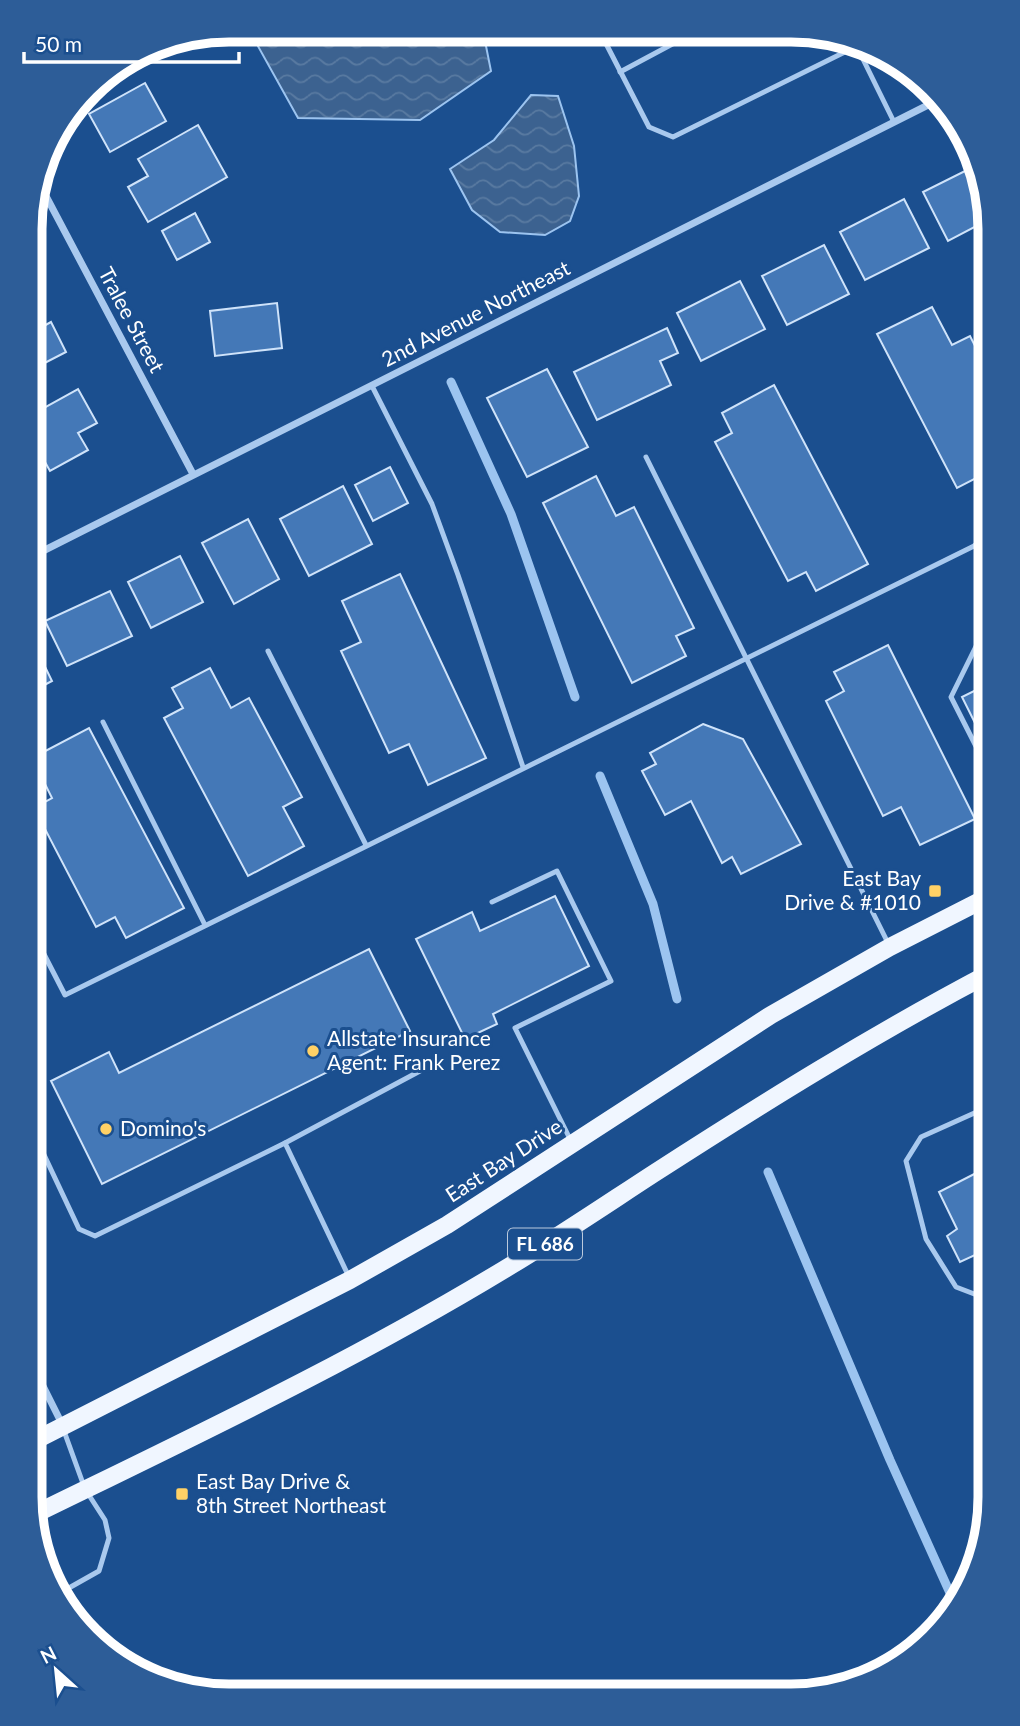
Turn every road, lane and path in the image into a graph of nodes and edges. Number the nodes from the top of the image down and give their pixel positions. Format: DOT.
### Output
graph roads {
  1 [pos="605,42"];
  2 [pos="676,42"];
  3 [pos="847,51"];
  4 [pos="861,56"];
  5 [pos="620,72"];
  6 [pos="929,104"];
  7 [pos="894,122"];
  8 [pos="46,195"];
  9 [pos="372,386"];
  10 [pos="646,457"];
  11 [pos="193,474"];
  12 [pos="978,544"];
  13 [pos="42,551"];
  14 [pos="978,642"];
  15 [pos="268,651"];
  16 [pos="747,658"];
  17 [pos="103,722"];
  18 [pos="978,751"];
  19 [pos="523,767"];
  20 [pos="366,845"];
  21 [pos="492,902"];
  22 [pos="978,902"];
  23 [pos="205,925"];
  24 [pos="890,947"];
  25 [pos="42,950"];
  26 [pos="978,979"];
  27 [pos="420,1071"];
  28 [pos="978,1111"];
  29 [pos="285,1143"];
  30 [pos="573,1144"];
  31 [pos="42,1151"];
  32 [pos="350,1280"];
  33 [pos="978,1295"];
  34 [pos="42,1384"];
  35 [pos="63,1427"];
  36 [pos="42,1437"];
  37 [pos="85,1489"];
  38 [pos="42,1510"];
  39 [pos="67,1589"];
  1 -- 5 [label="lane"];
  2 -- 5 [label="lane"];
  3 -- 5 [label="lane"];
  4 -- 7 [label="lane"];
  6 -- 7 [label="street, 2nd Avenue Northeast"];
  7 -- 9 [label="street, 2nd Avenue Northeast"];
  8 -- 11 [label="street, Tralee Street"];
  9 -- 11 [label="street, 2nd Avenue Northeast"];
  9 -- 19 [label="lane"];
  10 -- 16 [label="lane"];
  11 -- 13 [label="street, 2nd Avenue Northeast"];
  12 -- 16 [label="lane"];
  14 -- 18 [label="lane"];
  15 -- 20 [label="lane"];
  16 -- 19 [label="lane"];
  16 -- 24 [label="lane"];
  17 -- 23 [label="lane"];
  19 -- 20 [label="lane"];
  20 -- 23 [label="lane"];
  21 -- 30 [label="lane"];
  22 -- 24 [label="main road, East Bay Drive"];
  23 -- 25 [label="lane"];
  24 -- 30 [label="main road, East Bay Drive"];
  26 -- 37 [label="main road, FL 686"];
  27 -- 29 [label="lane"];
  28 -- 33 [label="lane"];
  29 -- 31 [label="lane"];
  29 -- 32 [label="lane"];
  30 -- 32 [label="main road, East Bay Drive"];
  32 -- 35 [label="main road, East Bay Drive"];
  34 -- 35 [label="street"];
  35 -- 36 [label="main road, East Bay Drive"];
  35 -- 37 [label="lane"];
  37 -- 38 [label="main road, FL 686"];
  37 -- 39 [label="lane"];
}
